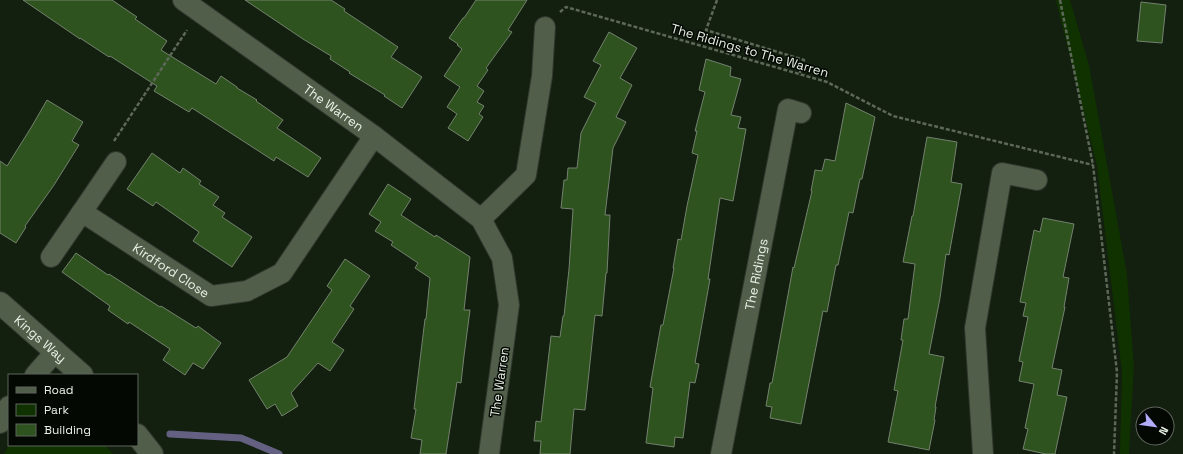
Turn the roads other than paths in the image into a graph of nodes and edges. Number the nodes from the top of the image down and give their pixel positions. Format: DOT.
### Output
graph roads {
  1 [pos="191,5"];
  2 [pos="544,28"];
  3 [pos="801,113"];
  4 [pos="374,136"];
  5 [pos="116,162"];
  6 [pos="1037,180"];
  7 [pos="82,212"];
  8 [pos="481,220"];
  9 [pos="51,257"];
  10 [pos="0,303"];
  11 [pos="56,351"];
  12 [pos="36,374"];
  13 [pos="81,374"];
  14 [pos="8,408"];
  15 [pos="0,423"];
  16 [pos="138,436"];
  17 [pos="152,454"];
  18 [pos="489,454"];
  19 [pos="722,454"];
  20 [pos="983,454"];
  1 -- 4 [label="street, The Warren"];
  2 -- 8 [label="street"];
  3 -- 19 [label="street, The Ridings"];
  4 -- 7 [label="street, Kirdford Close"];
  4 -- 8 [label="street, The Warren"];
  5 -- 7 [label="street"];
  6 -- 20 [label="street"];
  7 -- 9 [label="street"];
  8 -- 18 [label="street, The Warren"];
  10 -- 11 [label="street, Kings Way"];
  11 -- 12 [label="street"];
  11 -- 13 [label="street, Kings Way"];
  14 -- 15 [label="street"];
  16 -- 17 [label="street"];
}
